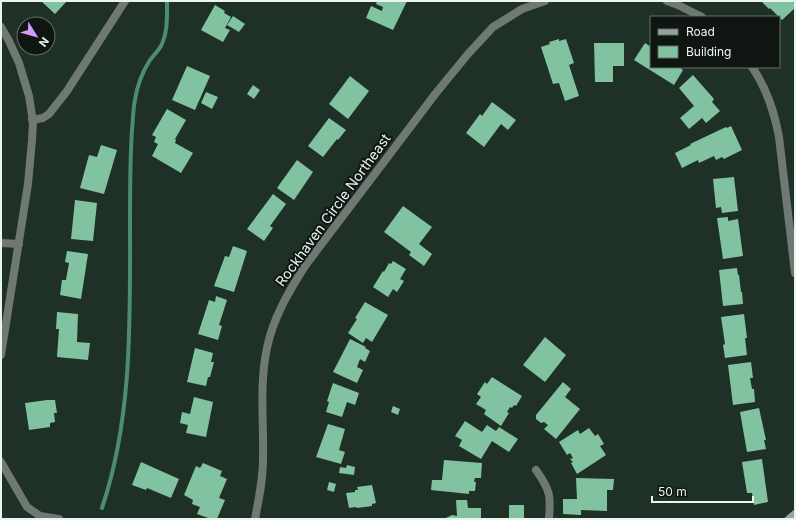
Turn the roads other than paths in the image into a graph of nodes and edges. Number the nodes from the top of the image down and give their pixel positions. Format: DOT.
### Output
graph roads {
  1 [pos="125,1"];
  2 [pos="544,1"];
  3 [pos="667,1"];
  4 [pos="700,16"];
  5 [pos="1,28"];
  6 [pos="753,68"];
  7 [pos="32,120"];
  8 [pos="1,243"];
  9 [pos="18,244"];
  10 [pos="795,273"];
  11 [pos="1,355"];
  12 [pos="1,462"];
  13 [pos="536,470"];
  14 [pos="795,514"];
  15 [pos="59,519"];
  16 [pos="255,519"];
  17 [pos="549,519"];
  18 [pos="789,519"];
  1 -- 7 [label="street"];
  2 -- 16 [label="street, Rockhaven Circle Northeast"];
  3 -- 4 [label="street"];
  5 -- 7 [label="street"];
  6 -- 10 [label="street"];
  7 -- 9 [label="street"];
  8 -- 9 [label="street"];
  9 -- 11 [label="street"];
  12 -- 15 [label="street"];
  13 -- 17 [label="street"];
  14 -- 18 [label="main road"];
}
